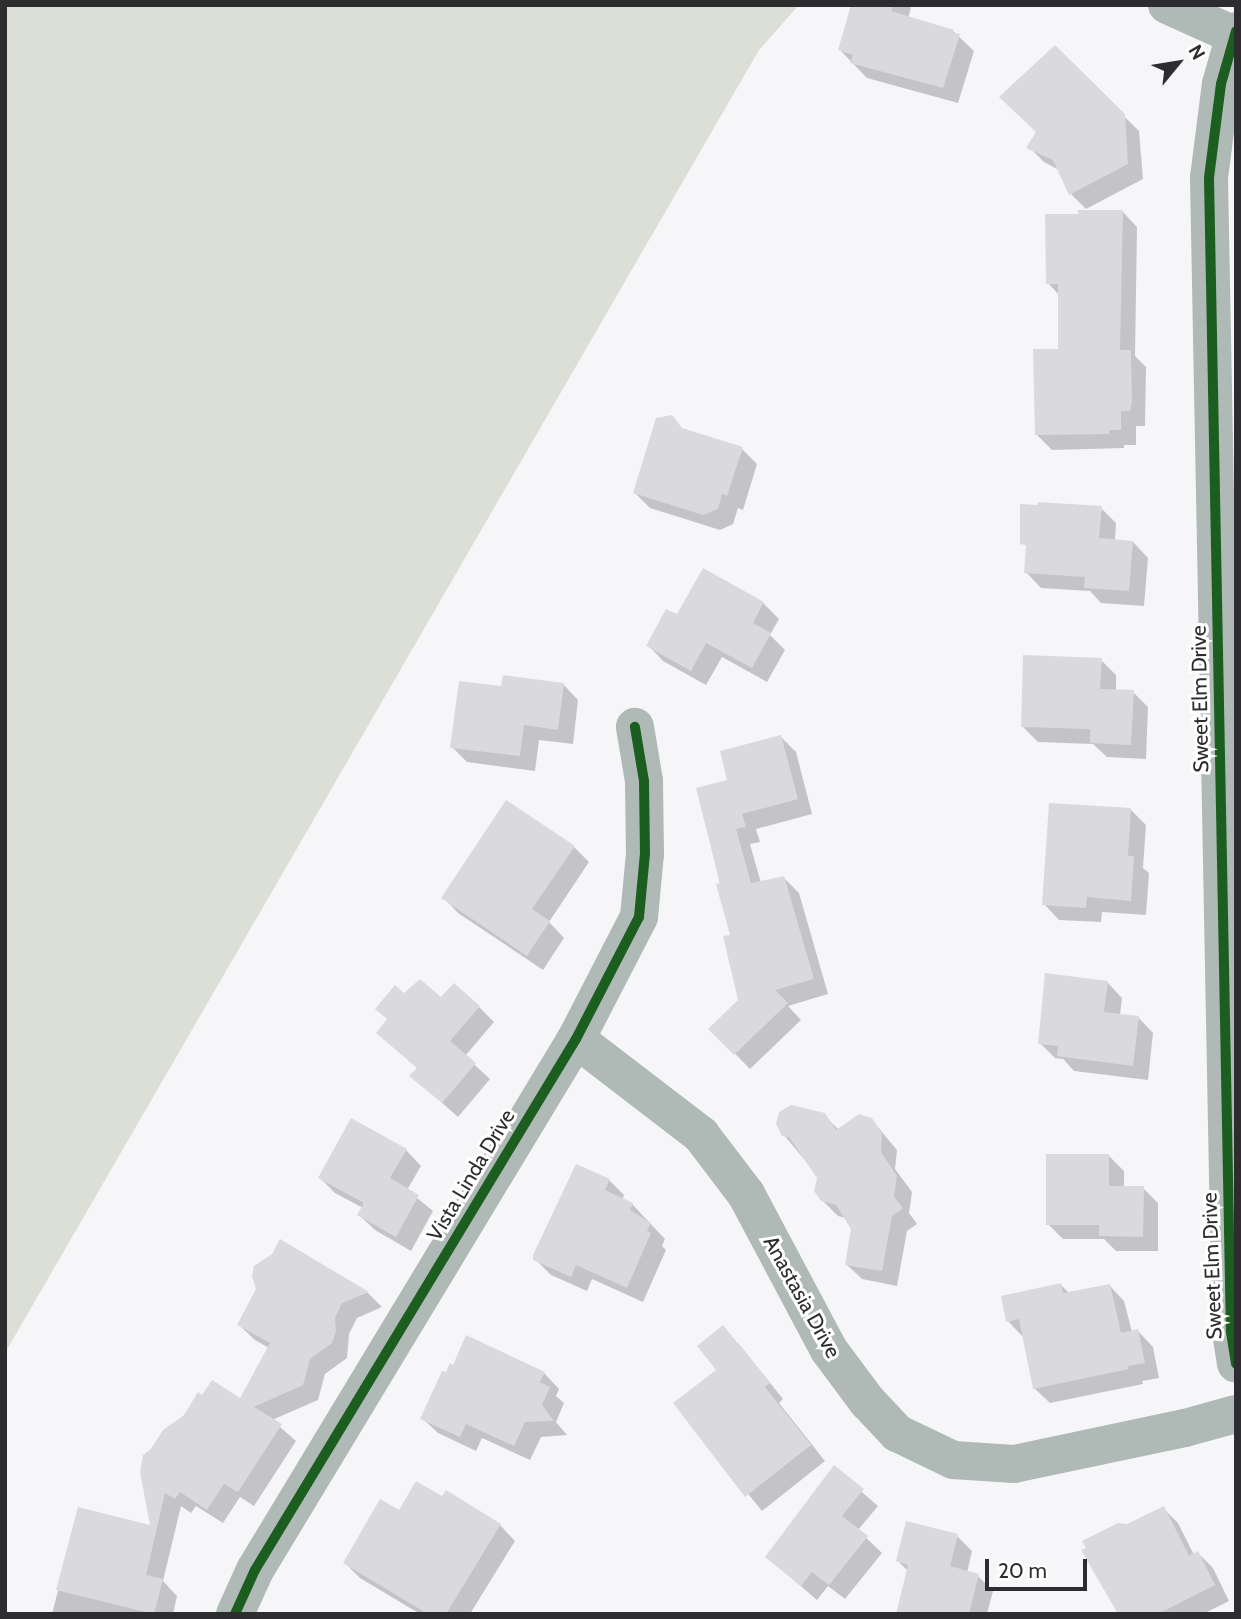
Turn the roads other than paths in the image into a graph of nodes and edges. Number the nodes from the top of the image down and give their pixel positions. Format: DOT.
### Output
graph roads {
  1 [pos="1167,5"];
  2 [pos="1235,33"];
  3 [pos="635,727"];
  4 [pos="576,1040"];
  5 [pos="1236,1364"];
  6 [pos="1236,1414"];
  7 [pos="235,1614"];
  1 -- 2 [label="street"];
  2 -- 5 [label="street, Sweet Elm Drive"];
  3 -- 4 [label="street, Vista Linda Drive"];
  4 -- 6 [label="street, Anastasia Drive"];
  4 -- 7 [label="street, Vista Linda Drive"];
}
